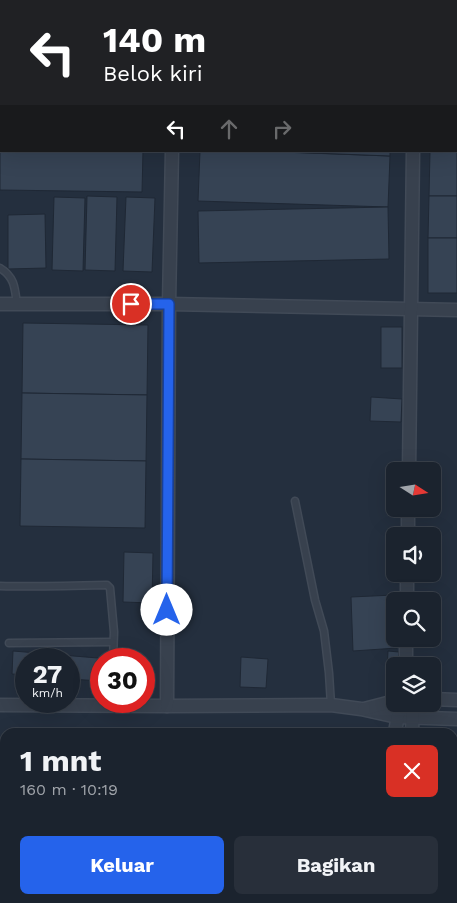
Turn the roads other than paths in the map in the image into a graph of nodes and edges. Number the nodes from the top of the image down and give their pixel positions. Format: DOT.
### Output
graph roads {
  1 [pos="172,152"];
  2 [pos="414,152"];
  3 [pos="0,268"];
  4 [pos="0,304"];
  5 [pos="169,304"];
  6 [pos="17,305"];
  7 [pos="411,309"];
  8 [pos="457,310"];
  9 [pos="409,462"];
  10 [pos="294,501"];
  11 [pos="0,586"];
  12 [pos="113,642"];
  13 [pos="9,643"];
  14 [pos="113,648"];
  15 [pos="441,700"];
  16 [pos="457,700"];
  17 [pos="90,703"];
  18 [pos="386,703"];
  19 [pos="0,704"];
  20 [pos="155,705"];
  21 [pos="331,705"];
  22 [pos="167,706"];
  23 [pos="361,709"];
  24 [pos="398,712"];
  25 [pos="412,712"];
  26 [pos="397,718"];
  27 [pos="412,718"];
  28 [pos="457,719"];
  29 [pos="396,728"];
  30 [pos="412,728"];
  1 -- 5 [label="street"];
  2 -- 7 [label="street"];
  3 -- 6 [label="lane"];
  4 -- 6 [label="street"];
  5 -- 6 [label="street"];
  5 -- 7 [label="street"];
  5 -- 22 [label="street"];
  7 -- 8 [label="street"];
  7 -- 9 [label="street"];
  10 -- 21 [label="lane"];
  11 -- 12 [label="lane"];
  12 -- 13 [label="lane"];
  12 -- 14 [label="lane"];
  15 -- 16 [label="street"];
  17 -- 19 [label="street"];
  18 -- 23 [label="street"];
  20 -- 22 [label="street"];
  21 -- 22 [label="street"];
  21 -- 23 [label="street"];
  23 -- 26 [label="street"];
  24 -- 26 [label="street"];
  25 -- 27 [label="street"];
  26 -- 27 [label="street"];
  26 -- 29 [label="street"];
  27 -- 28 [label="street"];
  27 -- 30 [label="street"];
}
